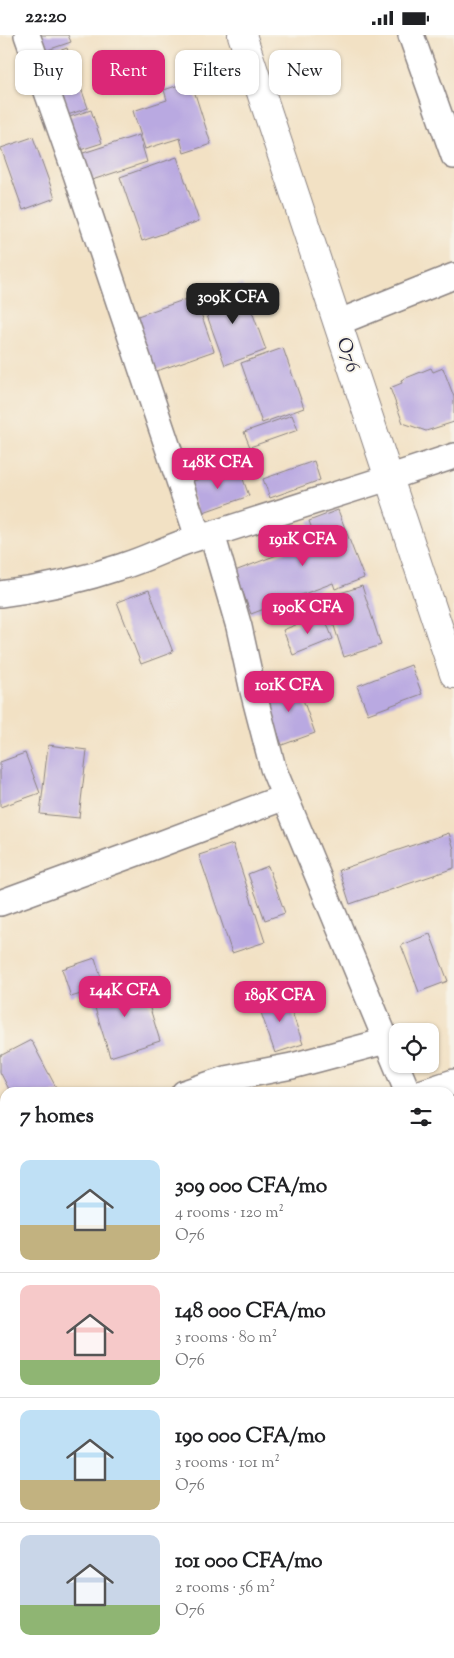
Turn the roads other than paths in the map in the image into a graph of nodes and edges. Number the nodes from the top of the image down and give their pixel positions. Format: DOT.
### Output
graph roads {
  1 [pos="27,35"];
  2 [pos="242,35"];
  3 [pos="411,35"];
  4 [pos="454,156"];
  5 [pos="454,277"];
  6 [pos="337,323"];
  7 [pos="454,456"];
  8 [pos="388,478"];
  9 [pos="205,535"];
  10 [pos="0,594"];
  11 [pos="454,674"];
  12 [pos="285,797"];
  13 [pos="0,903"];
  14 [pos="386,1041"];
  15 [pos="454,1082"];
  16 [pos="202,1087"];
  17 [pos="405,1087"];
  18 [pos="439,1087"];
  1 -- 9 [label="street"];
  2 -- 6 [label="street, O76"];
  3 -- 4 [label="street"];
  5 -- 6 [label="street"];
  6 -- 8 [label="street, O76"];
  7 -- 8 [label="street"];
  8 -- 9 [label="street"];
  8 -- 11 [label="street, O76"];
  9 -- 10 [label="street"];
  9 -- 12 [label="street"];
  12 -- 13 [label="street"];
  12 -- 14 [label="street"];
  14 -- 16 [label="street"];
  14 -- 17 [label="street"];
  15 -- 18 [label="street"];
}
